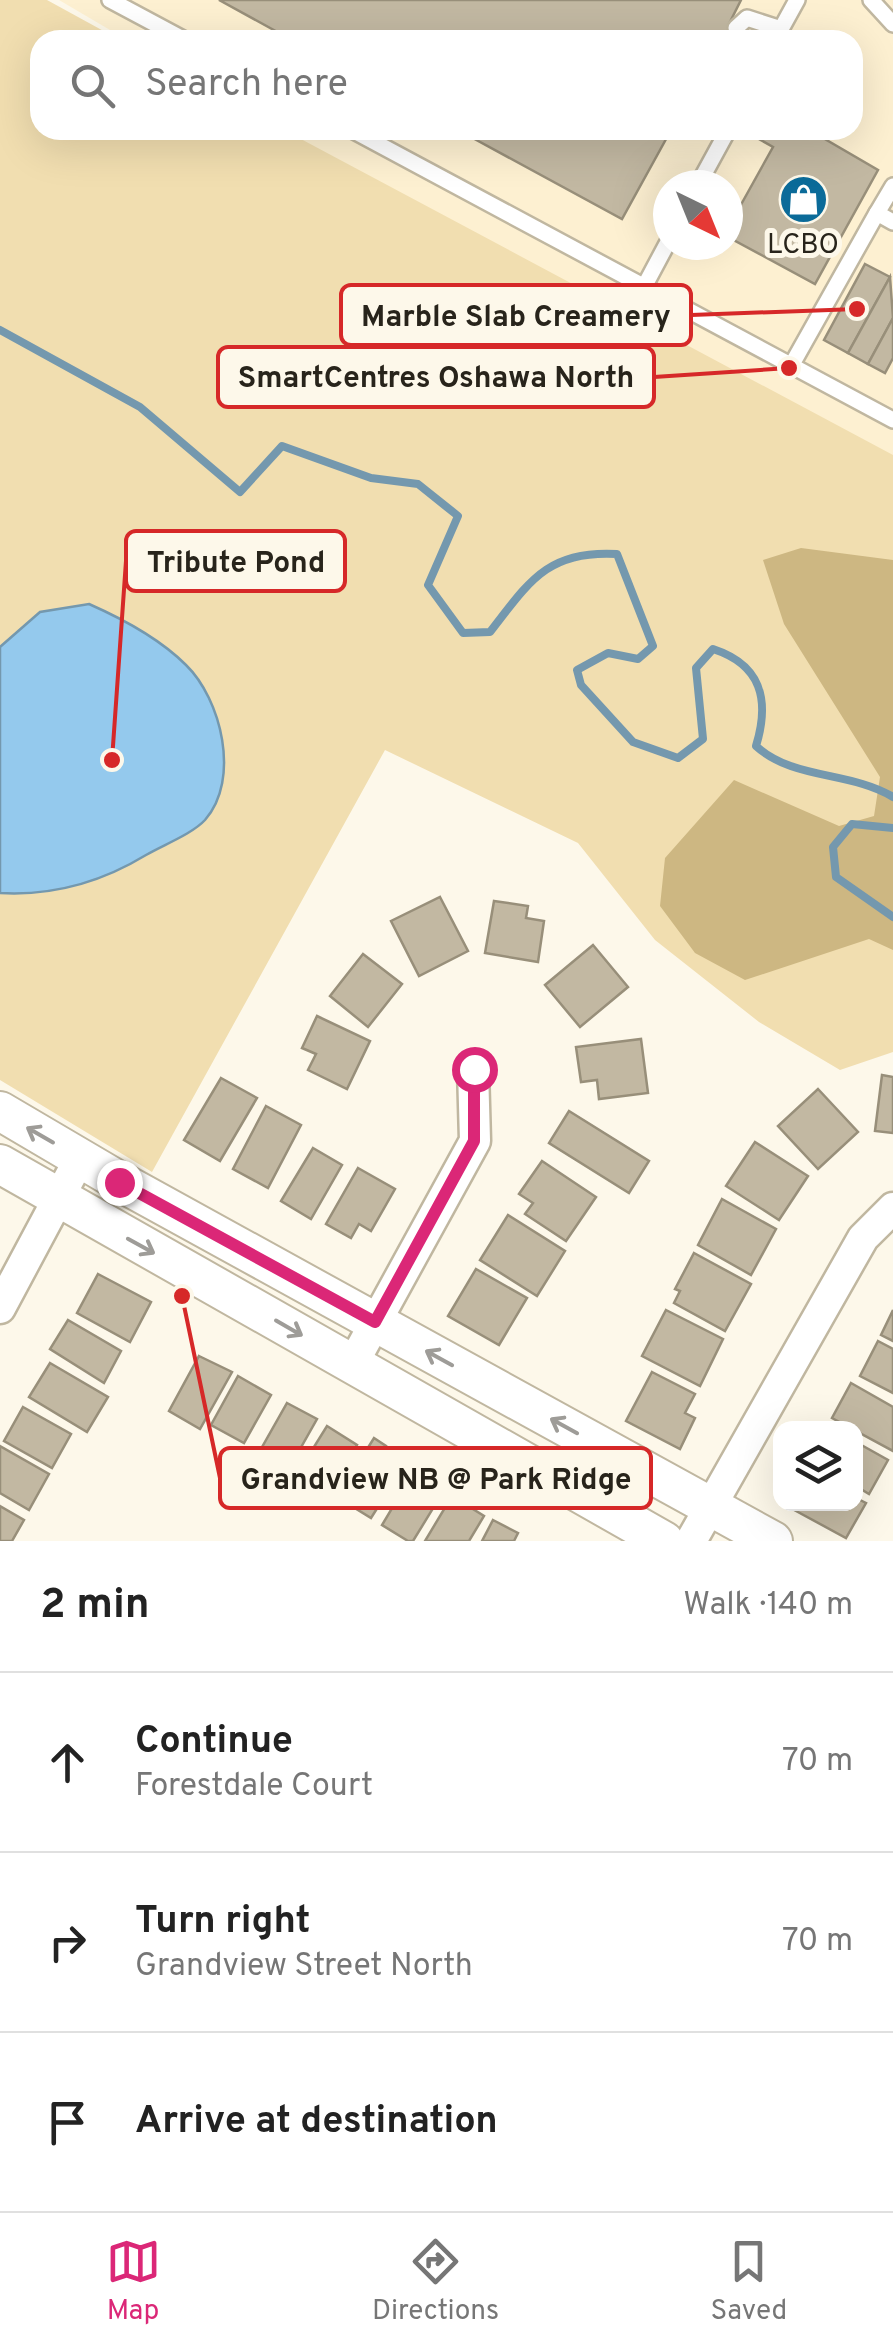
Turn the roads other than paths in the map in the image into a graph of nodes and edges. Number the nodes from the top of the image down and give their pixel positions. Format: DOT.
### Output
graph roads {
  1 [pos="110,0"];
  2 [pos="797,0"];
  3 [pos="871,0"];
  4 [pos="893,24"];
  5 [pos="736,28"];
  6 [pos="166,30"];
  7 [pos="770,30"];
  8 [pos="780,30"];
  9 [pos="371,140"];
  10 [pos="723,140"];
  11 [pos="706,170"];
  12 [pos="893,186"];
  13 [pos="878,213"];
  14 [pos="893,222"];
  15 [pos="658,260"];
  16 [pos="644,287"];
  17 [pos="792,366"];
  18 [pos="893,420"];
  19 [pos="474,1069"];
  20 [pos="0,1111"];
  21 [pos="80,1158"];
  22 [pos="0,1164"];
  23 [pos="58,1199"];
  24 [pos="893,1208"];
  25 [pos="248,1253"];
  26 [pos="225,1292"];
  27 [pos="0,1308"];
  28 [pos="375,1322"];
  29 [pos="352,1364"];
  30 [pos="503,1393"];
  31 [pos="478,1436"];
  32 [pos="710,1507"];
  33 [pos="664,1541"];
  34 [pos="691,1541"];
  35 [pos="773,1541"];
  1 -- 6 [label="lane"];
  2 -- 8 [label="lane"];
  3 -- 4 [label="lane"];
  5 -- 7 [label="lane"];
  9 -- 16 [label="lane"];
  10 -- 11 [label="lane"];
  12 -- 13 [label="lane"];
  13 -- 14 [label="lane"];
  13 -- 17 [label="lane"];
  15 -- 16 [label="lane"];
  16 -- 17 [label="lane"];
  17 -- 18 [label="lane"];
  19 -- 28 [label="street"];
  21 -- 20 [label="street, one-way"];
  21 -- 23 [label="street"];
  21 -- 25 [label="street"];
  22 -- 23 [label="street"];
  23 -- 26 [label="street, one-way"];
  23 -- 27 [label="street"];
  24 -- 32 [label="street"];
  25 -- 26 [label="street"];
  25 -- 28 [label="street"];
  26 -- 29 [label="street, one-way"];
  28 -- 29 [label="street"];
  30 -- 28 [label="street, one-way"];
  29 -- 31 [label="street"];
  30 -- 31 [label="street"];
  32 -- 30 [label="street, one-way"];
  31 -- 33 [label="street"];
  32 -- 34 [label="street"];
  32 -- 35 [label="street"];
}
